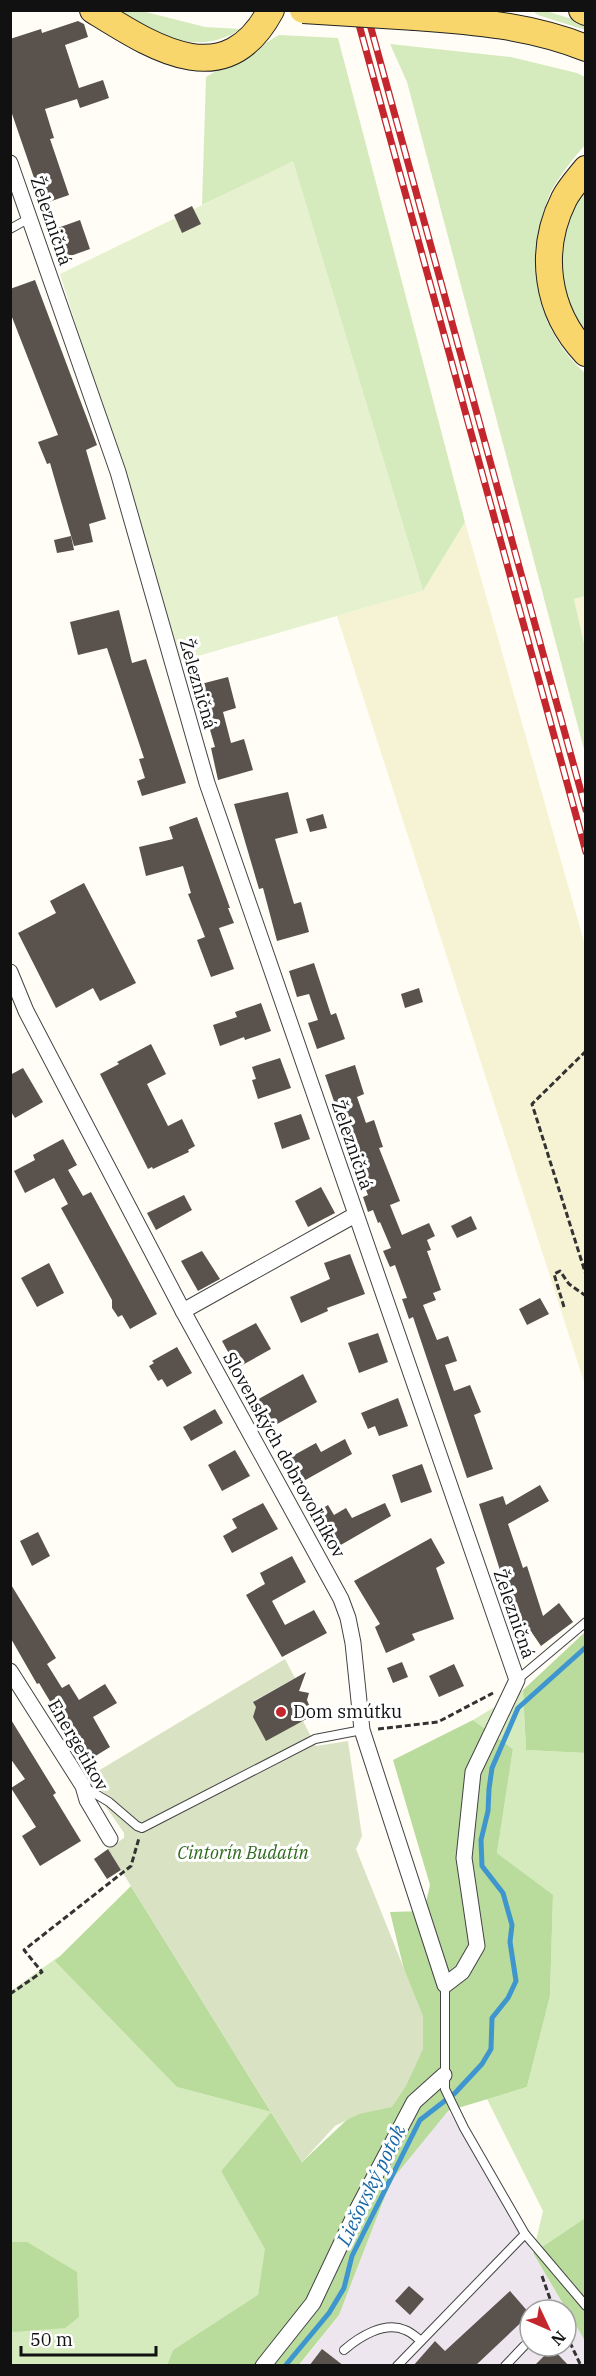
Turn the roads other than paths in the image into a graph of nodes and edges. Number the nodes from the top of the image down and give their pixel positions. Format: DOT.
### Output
graph roads {
  1 [pos="93,10"];
  2 [pos="271,10"];
  3 [pos="303,10"];
  4 [pos="585,48"];
  5 [pos="10,163"];
  6 [pos="585,169"];
  7 [pos="28,219"];
  8 [pos="10,229"];
  9 [pos="585,353"];
  10 [pos="10,972"];
  11 [pos="355,1215"];
  12 [pos="183,1311"];
  13 [pos="585,1622"];
  14 [pos="10,1671"];
  15 [pos="517,1680"];
  16 [pos="362,1730"];
  17 [pos="83,1786"];
  18 [pos="110,1839"];
  19 [pos="445,1985"];
  20 [pos="445,2082"];
  21 [pos="525,2234"];
  22 [pos="585,2306"];
  23 [pos="421,2341"];
  24 [pos="344,2350"];
  25 [pos="518,2352"];
  26 [pos="263,2366"];
  27 [pos="397,2366"];
  28 [pos="505,2366"];
  1 -- 2 [label="main road"];
  3 -- 4 [label="main road, bridge"];
  5 -- 7 [label="street, Železničná"];
  6 -- 9 [label="main road"];
  7 -- 8 [label="lane"];
  7 -- 11 [label="street, Železničná"];
  10 -- 12 [label="street, Slovenských dobrovoľníkov"];
  11 -- 12 [label="street, Železničná"];
  11 -- 15 [label="street, Železničná"];
  12 -- 16 [label="street, Slovenských dobrovoľníkov"];
  13 -- 15 [label="lane"];
  14 -- 17 [label="street, Energetikov"];
  15 -- 19 [label="street, Železničná"];
  16 -- 17 [label="lane"];
  16 -- 19 [label="street, Slovenských dobrovoľníkov"];
  17 -- 18 [label="street, Energetikov"];
  19 -- 20 [label="lane"];
  20 -- 21 [label="lane"];
  20 -- 26 [label="street"];
  21 -- 22 [label="lane"];
  21 -- 23 [label="lane"];
  23 -- 24 [label="lane"];
  23 -- 27 [label="lane"];
  25 -- 28 [label="lane"];
}
